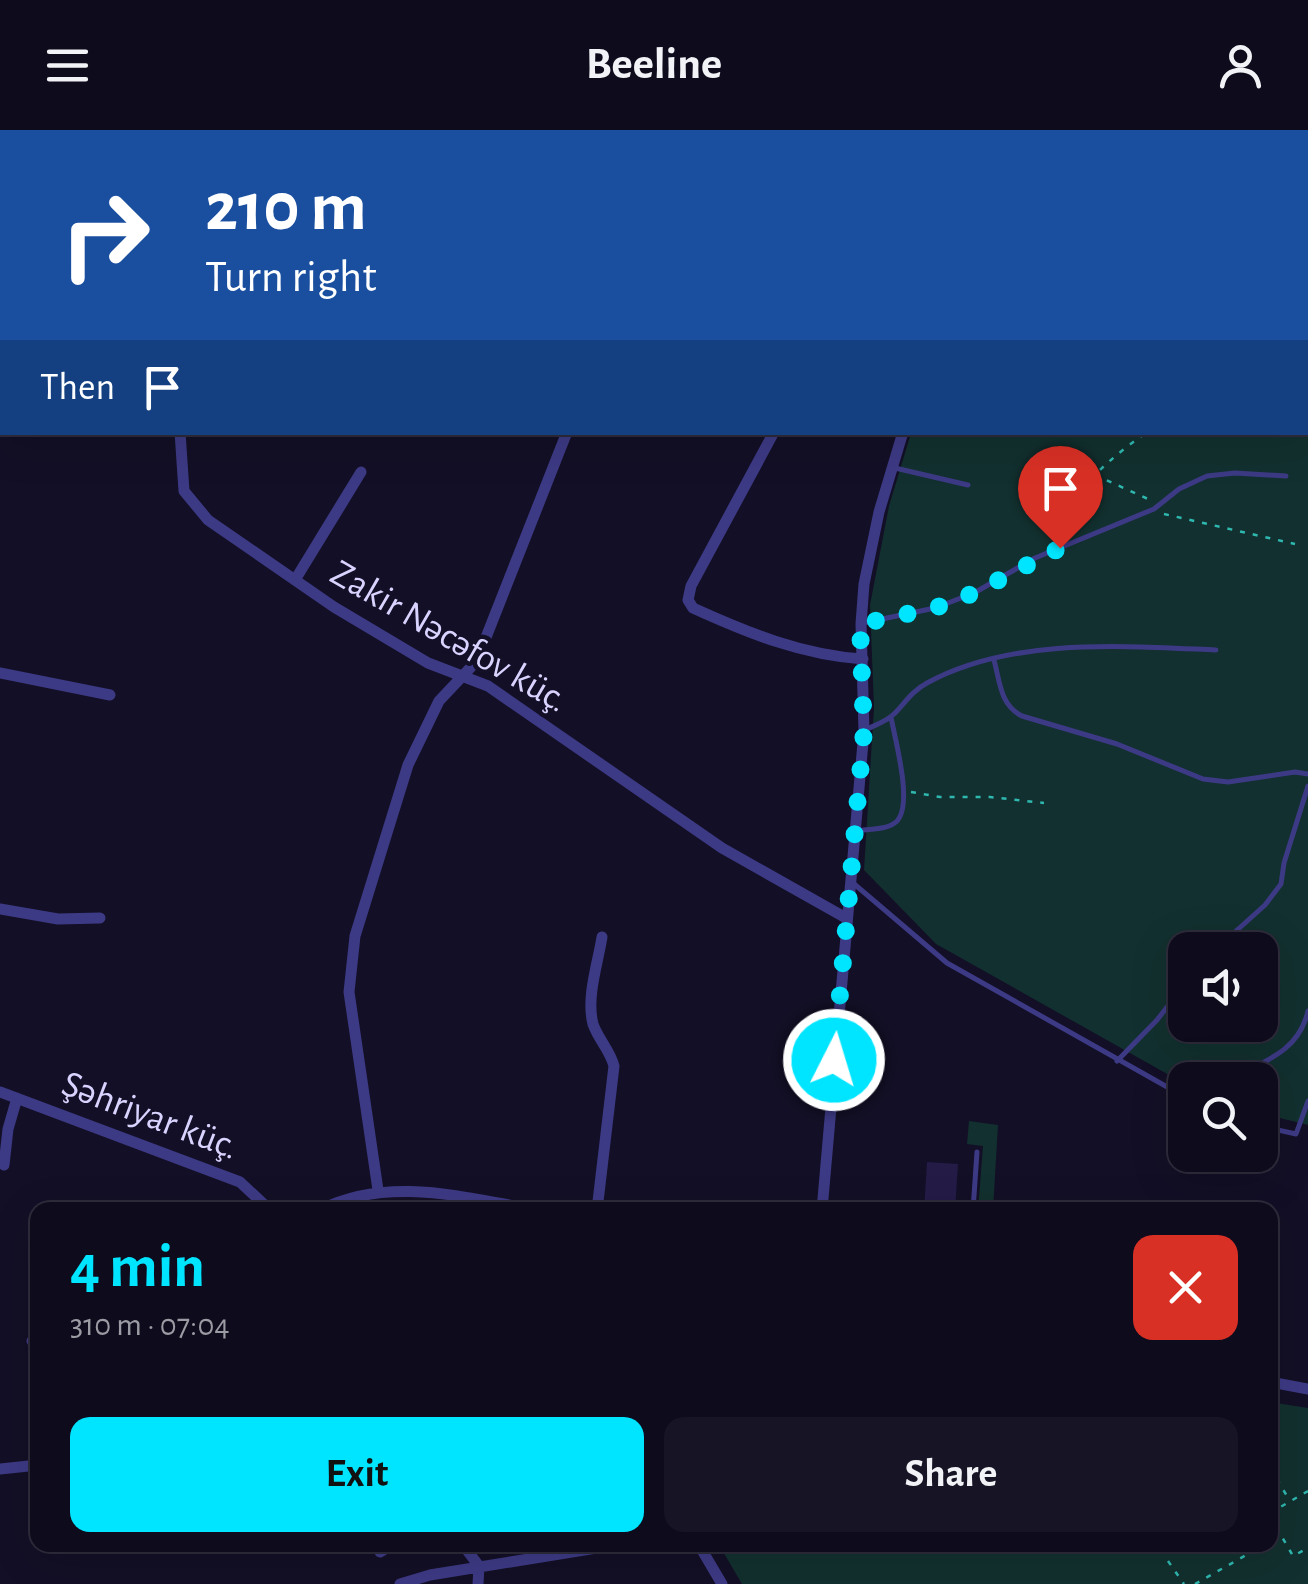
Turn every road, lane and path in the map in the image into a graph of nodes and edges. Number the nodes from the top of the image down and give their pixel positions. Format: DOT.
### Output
graph roads {
  1 [pos="180,435"];
  2 [pos="567,435"];
  3 [pos="772,435"];
  4 [pos="902,435"];
  5 [pos="1143,435"];
  6 [pos="892,467"];
  7 [pos="361,472"];
  8 [pos="1096,475"];
  9 [pos="1286,476"];
  10 [pos="968,485"];
  11 [pos="1154,508"];
  12 [pos="1295,544"];
  13 [pos="1060,548"];
  14 [pos="295,580"];
  15 [pos="860,624"];
  16 [pos="1216,650"];
  17 [pos="863,659"];
  18 [pos="994,660"];
  19 [pos="0,674"];
  20 [pos="463,676"];
  21 [pos="110,695"];
  22 [pos="892,718"];
  23 [pos="864,731"];
  24 [pos="1308,774"];
  25 [pos="1308,786"];
  26 [pos="904,792"];
  27 [pos="1044,803"];
  28 [pos="856,831"];
  29 [pos="851,881"];
  30 [pos="0,909"];
  31 [pos="100,918"];
  32 [pos="846,918"];
  33 [pos="1235,932"];
  34 [pos="602,937"];
  35 [pos="1168,1006"];
  36 [pos="1308,1012"];
  37 [pos="1117,1061"];
  38 [pos="1268,1062"];
  39 [pos="1168,1088"];
  40 [pos="0,1092"];
  41 [pos="17,1098"];
  42 [pos="1308,1101"];
  43 [pos="1278,1130"];
  44 [pos="977,1152"];
  45 [pos="4,1165"];
  46 [pos="378,1190"];
  47 [pos="261,1202"];
  48 [pos="343,1202"];
  49 [pos="489,1202"];
  50 [pos="597,1202"];
  51 [pos="823,1202"];
  52 [pos="974,1202"];
  53 [pos="1278,1383"];
  54 [pos="1308,1389"];
  55 [pos="30,1467"];
  56 [pos="0,1470"];
  57 [pos="1278,1481"];
  58 [pos="1308,1491"];
  59 [pos="1290,1501"];
  60 [pos="1278,1509"];
  61 [pos="1278,1529"];
  62 [pos="1308,1548"];
  63 [pos="468,1552"];
  64 [pos="544,1552"];
  65 [pos="704,1552"];
  66 [pos="1252,1552"];
  67 [pos="1168,1561"];
  68 [pos="479,1566"];
  69 [pos="400,1584"];
  70 [pos="478,1584"];
  71 [pos="722,1584"];
  72 [pos="1184,1584"];
  73 [pos="1195,1584"];
  1 -- 14 [label="street, Zakir Nəcəfov küç."];
  2 -- 20 [label="street"];
  3 -- 17 [label="street"];
  4 -- 6 [label="street"];
  5 -- 8 [label="path"];
  6 -- 10 [label="lane"];
  6 -- 15 [label="street"];
  7 -- 14 [label="street"];
  8 -- 11 [label="path"];
  8 -- 13 [label="path"];
  9 -- 11 [label="lane"];
  11 -- 12 [label="path"];
  11 -- 13 [label="lane"];
  13 -- 15 [label="lane"];
  14 -- 20 [label="street, Zakir Nəcəfov küç."];
  15 -- 17 [label="street"];
  16 -- 18 [label="lane"];
  17 -- 23 [label="street"];
  18 -- 22 [label="lane"];
  18 -- 24 [label="lane"];
  19 -- 21 [label="street"];
  20 -- 32 [label="street, Zakir Nəcəfov küç."];
  20 -- 46 [label="street"];
  22 -- 23 [label="lane"];
  22 -- 26 [label="lane"];
  23 -- 28 [label="street"];
  25 -- 33 [label="lane"];
  26 -- 27 [label="path"];
  26 -- 28 [label="lane"];
  28 -- 29 [label="street"];
  29 -- 32 [label="street"];
  29 -- 37 [label="lane"];
  30 -- 31 [label="street"];
  32 -- 51 [label="street"];
  34 -- 50 [label="street"];
  35 -- 37 [label="lane"];
  36 -- 38 [label="lane"];
  37 -- 39 [label="lane"];
  40 -- 41 [label="street, Şəhriyar küç."];
  41 -- 45 [label="street"];
  41 -- 47 [label="street, Şəhriyar küç."];
  42 -- 43 [label="lane"];
  44 -- 52 [label="lane"];
  46 -- 48 [label="street"];
  46 -- 49 [label="street"];
  53 -- 54 [label="street"];
  55 -- 56 [label="street"];
  57 -- 59 [label="path"];
  58 -- 59 [label="path"];
  59 -- 60 [label="path"];
  61 -- 62 [label="path"];
  63 -- 68 [label="street"];
  64 -- 68 [label="street"];
  65 -- 71 [label="street"];
  66 -- 73 [label="path"];
  67 -- 72 [label="path"];
  68 -- 69 [label="street"];
  68 -- 70 [label="street"];
}
